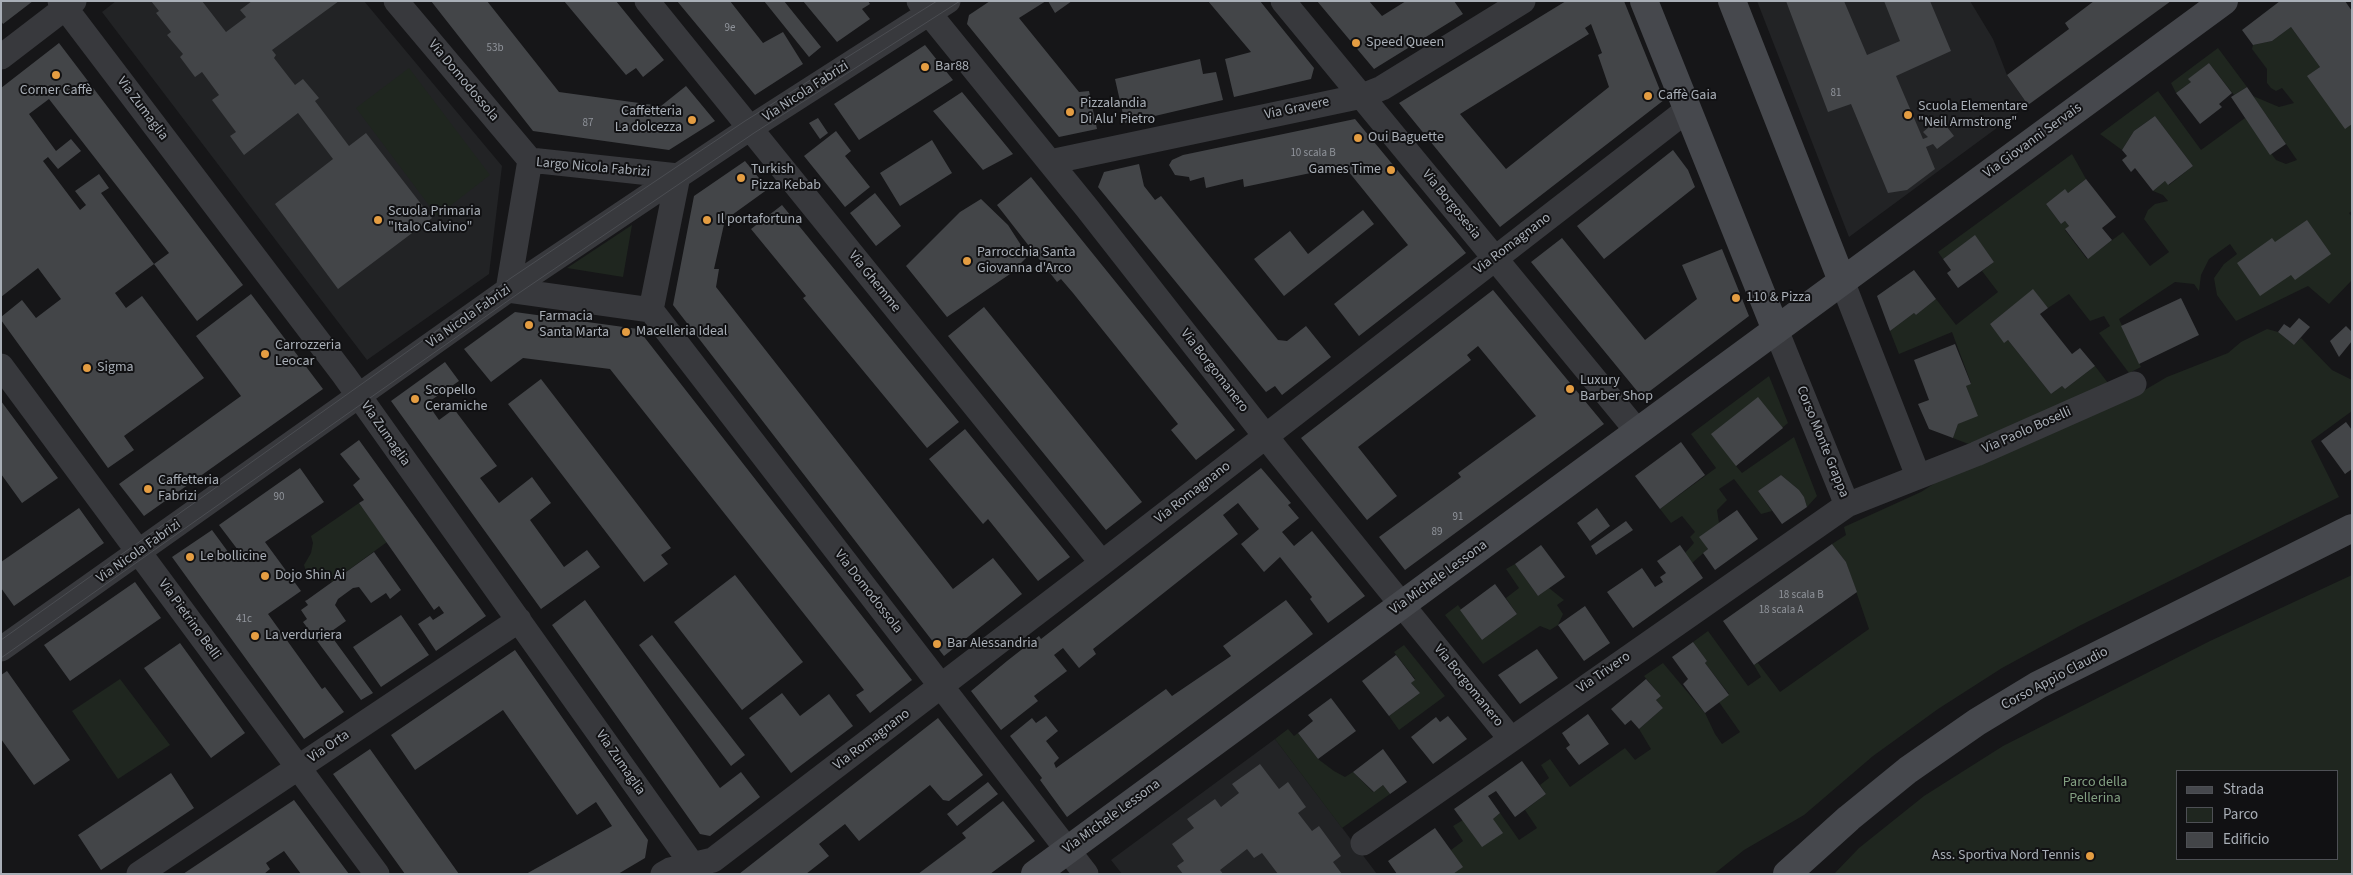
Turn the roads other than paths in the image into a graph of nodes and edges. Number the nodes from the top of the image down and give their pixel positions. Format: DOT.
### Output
graph roads {
  1 [pos="396,1"];
  2 [pos="647,1"];
  3 [pos="1283,1"];
  4 [pos="1522,1"];
  5 [pos="1644,1"];
  6 [pos="1732,1"];
  7 [pos="2224,1"];
  8 [pos="67,4"];
  9 [pos="932,5"];
  10 [pos="1,57"];
  11 [pos="1362,96"];
  12 [pos="1687,110"];
  13 [pos="750,128"];
  14 [pos="530,160"];
  15 [pos="1050,162"];
  16 [pos="678,176"];
  17 [pos="1494,259"];
  18 [pos="1842,281"];
  19 [pos="508,290"];
  20 [pos="651,310"];
  21 [pos="1776,330"];
  22 [pos="1,366"];
  23 [pos="2134,384"];
  24 [pos="359,396"];
  25 [pos="1638,432"];
  26 [pos="1266,437"];
  27 [pos="1918,476"];
  28 [pos="1847,505"];
  29 [pos="2352,528"];
  30 [pos="140,553"];
  31 [pos="1102,562"];
  32 [pos="1402,605"];
  33 [pos="519,620"];
  34 [pos="1,649"];
  35 [pos="941,686"];
  36 [pos="1510,738"];
  37 [pos="298,767"];
  38 [pos="1363,843"];
  39 [pos="1067,850"];
  40 [pos="696,869"];
  41 [pos="139,874"];
  42 [pos="377,874"];
  43 [pos="663,874"];
  44 [pos="1035,874"];
  45 [pos="1086,874"];
  46 [pos="1787,874"];
  1 -- 14 [label="street, Via Domodossola"];
  2 -- 13 [label="street, Via Ghemme"];
  3 -- 11 [label="street, Via Borgosesia"];
  4 -- 11 [label="street, Via Gravere"];
  5 -- 12 [label="street, Corso Monte Grappa"];
  6 -- 18 [label="street"];
  7 -- 18 [label="street, Via Giovanni Servais"];
  8 -- 10 [label="street"];
  8 -- 24 [label="street, Via Zumaglia"];
  9 -- 13 [label="street, Via Nicola Fabrizi"];
  9 -- 15 [label="street, Via Borgomanero"];
  11 -- 15 [label="street, Via Gravere"];
  11 -- 17 [label="street, Via Borgosesia"];
  12 -- 17 [label="street, Via Romagnano"];
  12 -- 21 [label="street, Corso Monte Grappa"];
  13 -- 16 [label="street, Via Nicola Fabrizi"];
  13 -- 31 [label="street, Via Ghemme"];
  14 -- 16 [label="street, Largo Nicola Fabrizi"];
  14 -- 19 [label="street, Largo Nicola Fabrizi"];
  15 -- 26 [label="street, Via Borgomanero"];
  16 -- 19 [label="street, Via Nicola Fabrizi"];
  16 -- 20 [label="street"];
  17 -- 25 [label="street, Via Borgosesia"];
  17 -- 26 [label="street, Via Romagnano"];
  18 -- 21 [label="street, Via Michele Lessona"];
  18 -- 27 [label="street"];
  19 -- 20 [label="street"];
  19 -- 24 [label="street, Via Nicola Fabrizi"];
  20 -- 35 [label="street, Via Domodossola"];
  21 -- 25 [label="street, Via Michele Lessona"];
  21 -- 28 [label="street, Corso Monte Grappa"];
  22 -- 30 [label="street, Via Pietrino Belli"];
  23 -- 27 [label="street, Via Paolo Boselli"];
  24 -- 30 [label="street, Via Nicola Fabrizi"];
  24 -- 33 [label="street, Via Zumaglia"];
  25 -- 32 [label="street, Via Michele Lessona"];
  26 -- 31 [label="street, Via Romagnano"];
  26 -- 32 [label="street, Via Borgomanero"];
  27 -- 28 [label="street, Corso Monte Grappa"];
  28 -- 36 [label="street, Via Trivero"];
  29 -- 46 [label="street, Corso Appio Claudio"];
  30 -- 34 [label="street, Via Nicola Fabrizi"];
  30 -- 37 [label="street, Via Pietrino Belli"];
  31 -- 35 [label="street, Via Romagnano"];
  32 -- 36 [label="street, Via Borgomanero"];
  32 -- 39 [label="street, Via Michele Lessona"];
  33 -- 37 [label="street, Via Orta"];
  33 -- 40 [label="street, Via Zumaglia"];
  35 -- 39 [label="street, Via Domodossola"];
  35 -- 40 [label="street, Via Romagnano"];
  36 -- 38 [label="street, Via Trivero"];
  37 -- 41 [label="street, Via Orta"];
  37 -- 42 [label="street, Via Pietrino Belli"];
  39 -- 44 [label="street, Via Michele Lessona"];
  39 -- 45 [label="street, Via Domodossola"];
  40 -- 43 [label="street, Via Romagnano"];
}
